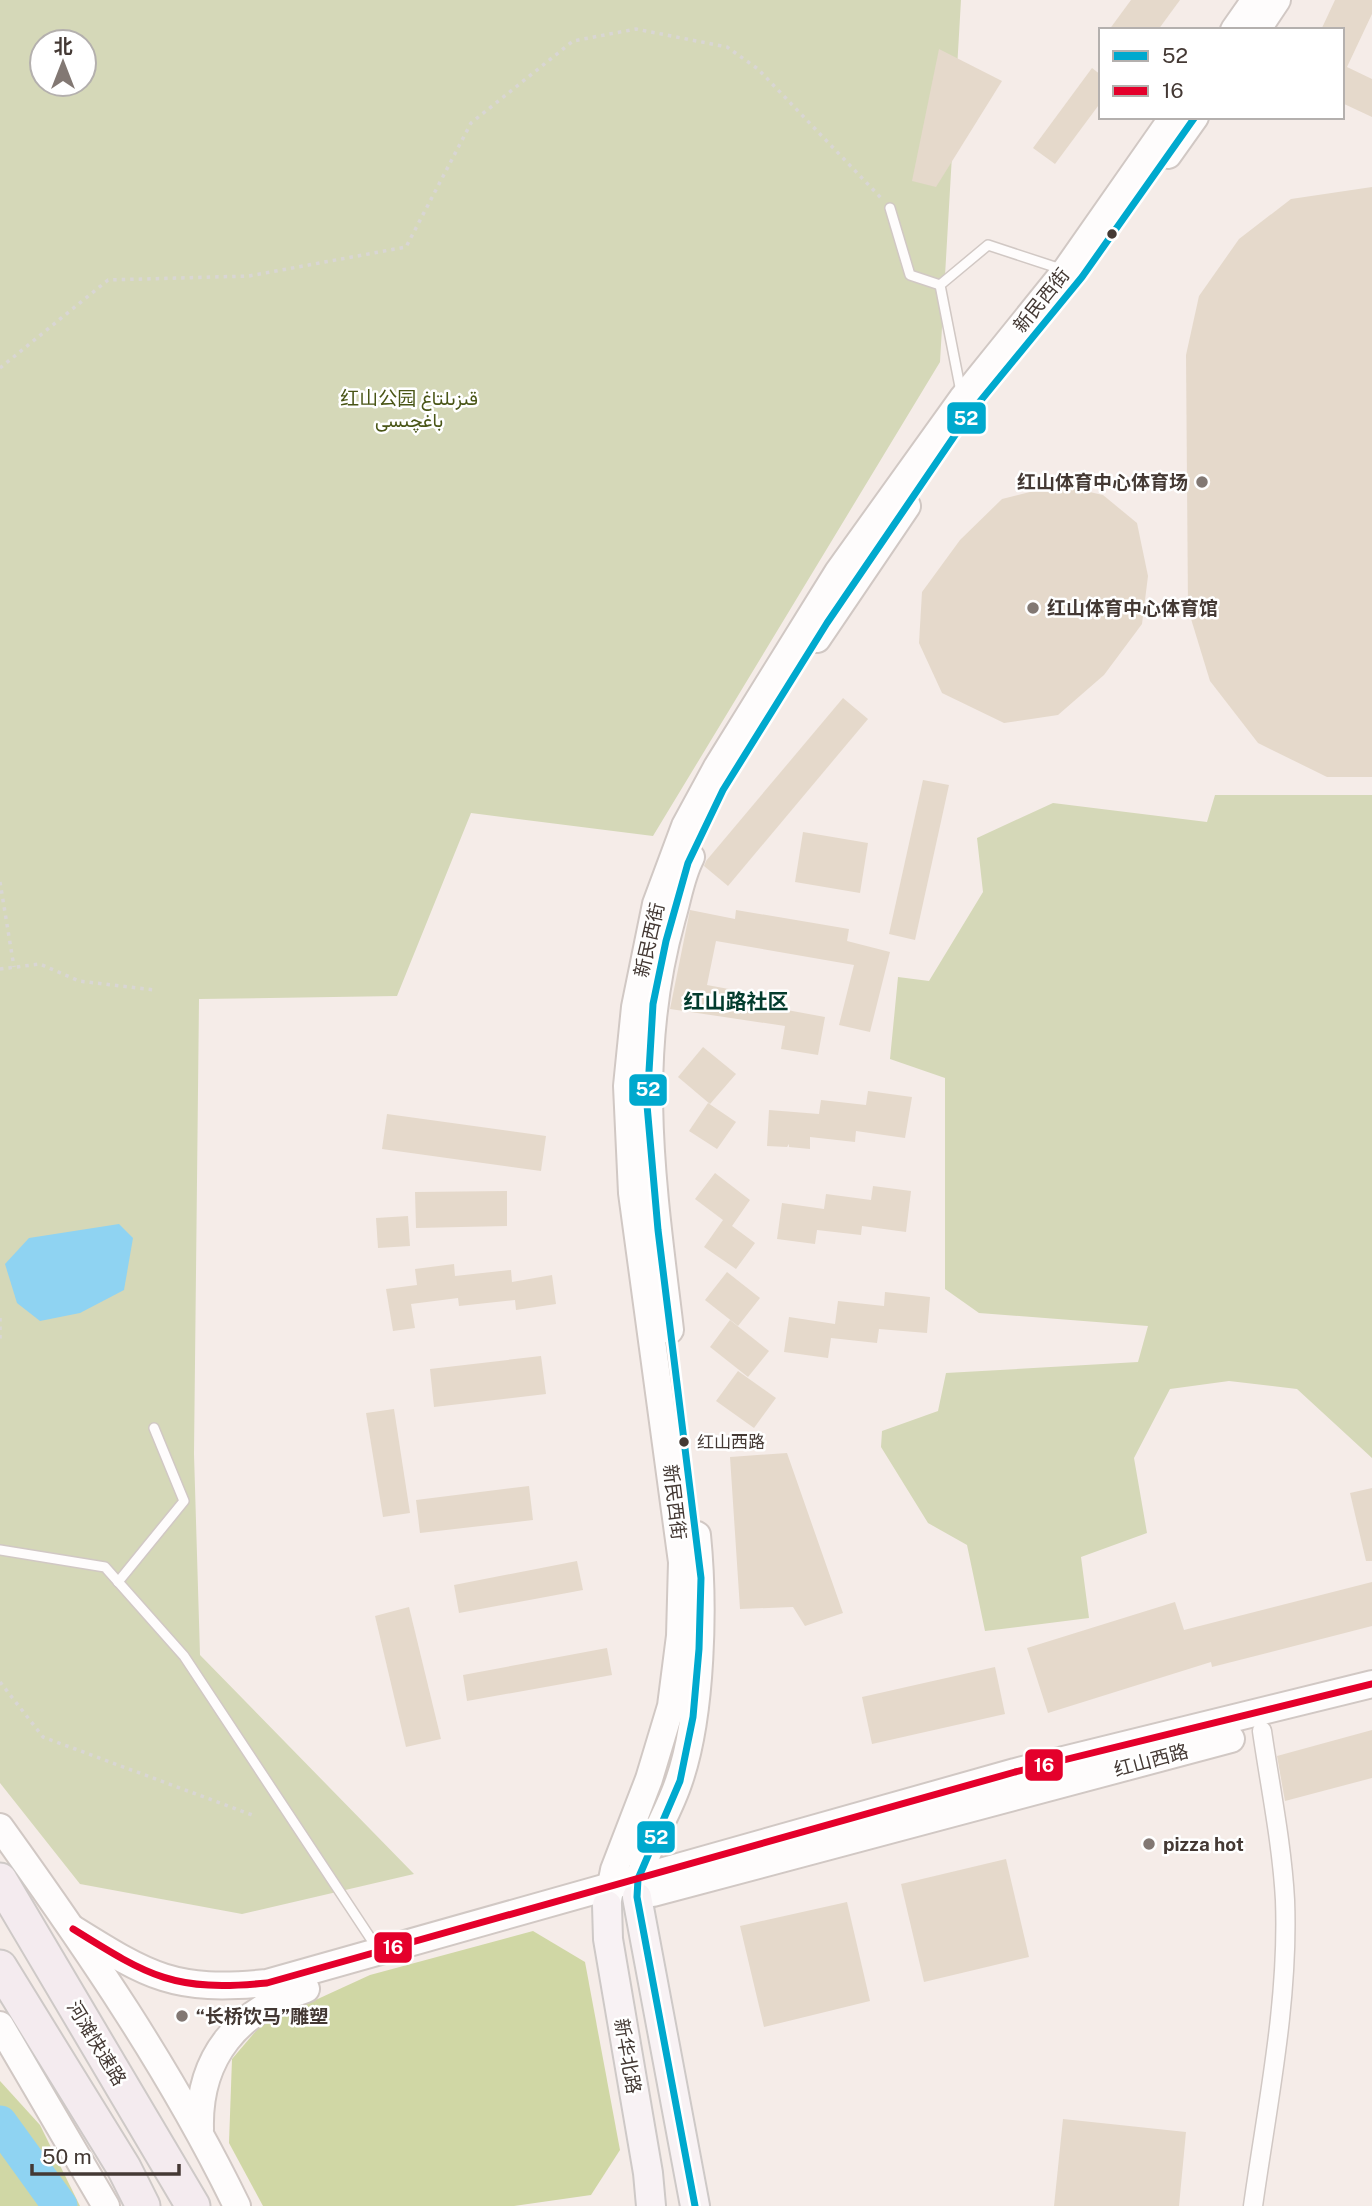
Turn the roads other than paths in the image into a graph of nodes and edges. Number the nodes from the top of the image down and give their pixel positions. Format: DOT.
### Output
graph roads {
  1 [pos="1255,0"];
  2 [pos="1278,0"];
  3 [pos="1235,28"];
  4 [pos="1258,28"];
  5 [pos="1172,119"];
  6 [pos="1194,119"];
  7 [pos="890,208"];
  8 [pos="1066,270"];
  9 [pos="940,285"];
  10 [pos="962,399"];
  11 [pos="154,1428"];
  12 [pos="0,1550"];
  13 [pos="118,1582"];
  14 [pos="1372,1684"];
  15 [pos="1372,1703"];
  16 [pos="1262,1731"];
  17 [pos="0,1827"];
  18 [pos="0,1880"];
  19 [pos="638,1888"];
  20 [pos="608,1896"];
  21 [pos="73,1929"];
  22 [pos="380,1953"];
  23 [pos="0,1967"];
  24 [pos="0,2025"];
  25 [pos="200,2129"];
  26 [pos="648,2173"];
  27 [pos="693,2193"];
  28 [pos="106,2206"];
  29 [pos="143,2206"];
  30 [pos="193,2206"];
  31 [pos="237,2206"];
  32 [pos="632,2206"];
  33 [pos="651,2206"];
  34 [pos="714,2206"];
  35 [pos="1253,2206"];
  1 -- 3 [label="main road"];
  2 -- 4 [label="main road"];
  5 -- 8 [label="main road, 新民西街"];
  6 -- 19 [label="main road, 新民西街"];
  7 -- 9 [label="lane"];
  8 -- 9 [label="lane"];
  8 -- 10 [label="main road, 新民西街"];
  9 -- 10 [label="lane"];
  10 -- 20 [label="main road, 新民西街"];
  11 -- 13 [label="lane"];
  12 -- 13 [label="lane"];
  13 -- 22 [label="lane"];
  14 -- 19 [label="main road, 红山西路"];
  15 -- 16 [label="main road, 红山西路"];
  16 -- 19 [label="main road, 红山西路"];
  16 -- 35 [label="street"];
  17 -- 21 [label="main road"];
  18 -- 30 [label="highway, 河滩快速路"];
  19 -- 20 [label="main road, 红山西路"];
  19 -- 27 [label="main road, 新华北路"];
  20 -- 22 [label="main road, 红山西路"];
  20 -- 25 [label="main road, 红山西路"];
  20 -- 26 [label="main road, 新华北路"];
  21 -- 22 [label="main road, 红山西路"];
  21 -- 25 [label="main road"];
  23 -- 29 [label="highway"];
  24 -- 28 [label="main road"];
  25 -- 31 [label="main road"];
  26 -- 32 [label="main road"];
  26 -- 33 [label="main road, 新华北路"];
  27 -- 34 [label="main road"];
}
